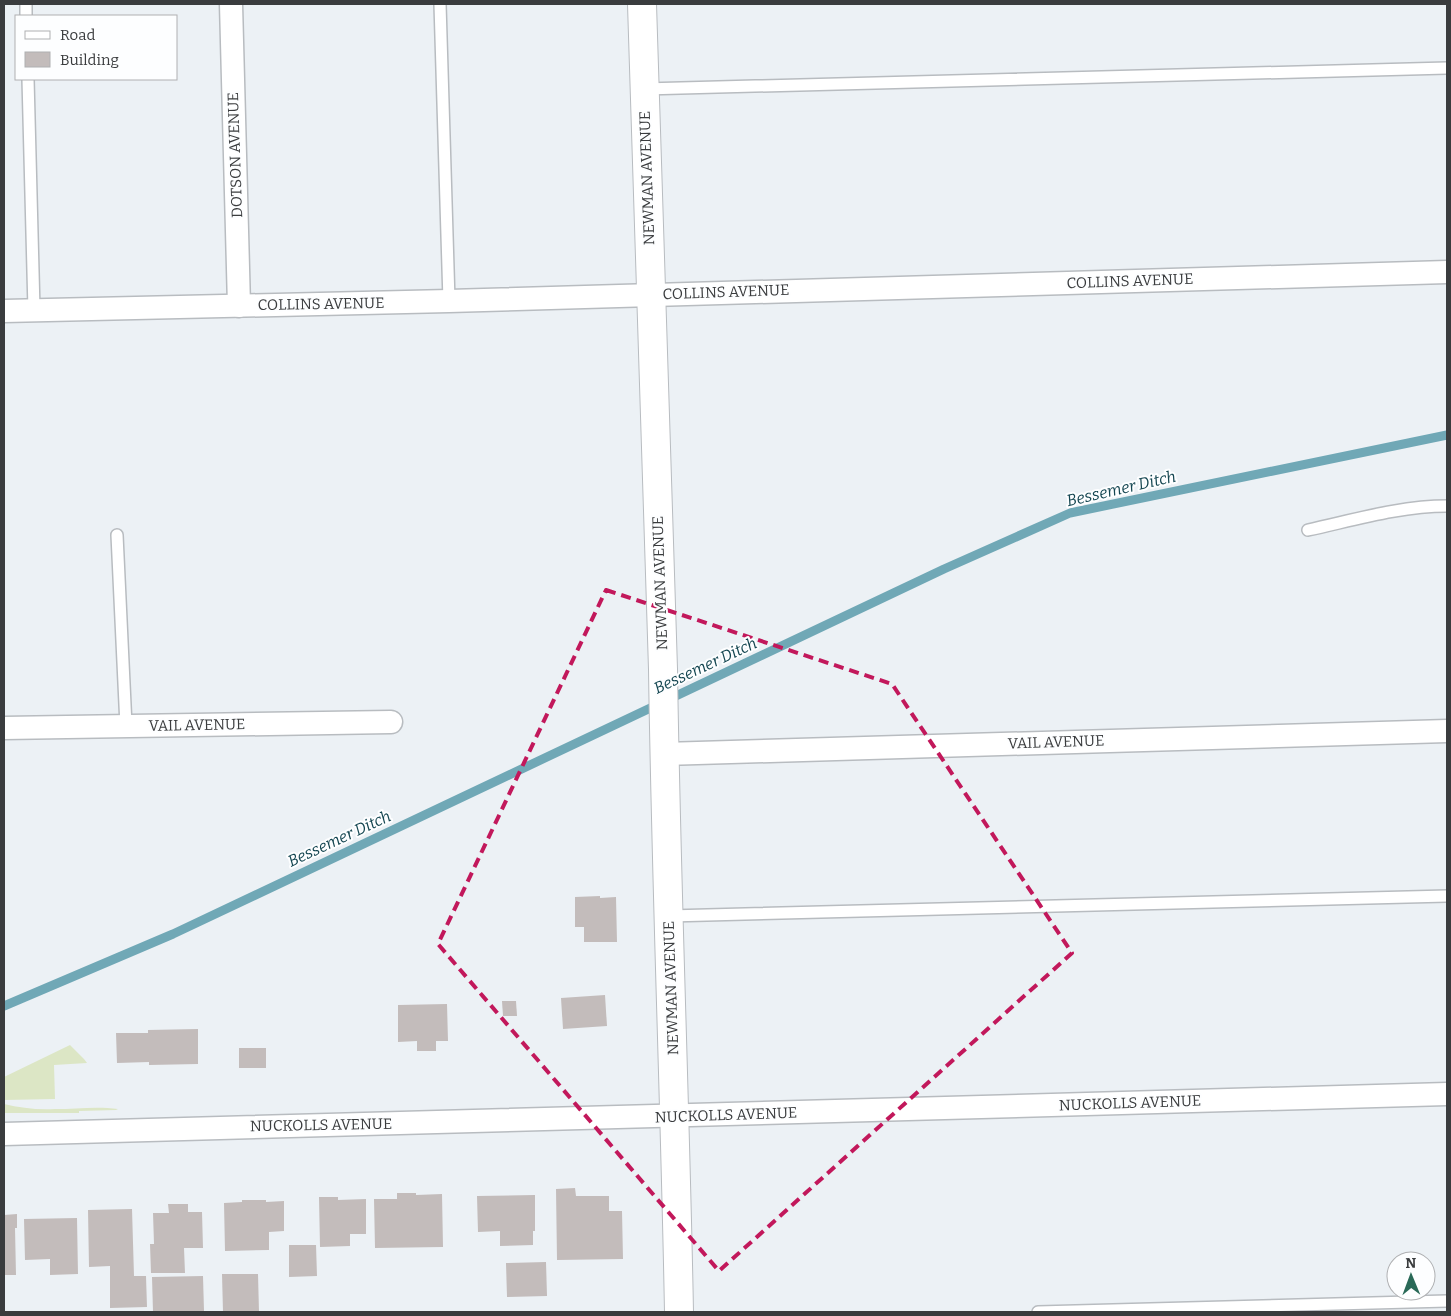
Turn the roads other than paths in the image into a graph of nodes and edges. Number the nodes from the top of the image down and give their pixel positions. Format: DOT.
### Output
graph roads {
  1 [pos="231,4"];
  2 [pos="440,4"];
  3 [pos="642,4"];
  4 [pos="1447,68"];
  5 [pos="28,80"];
  6 [pos="644,89"];
  7 [pos="1447,272"];
  8 [pos="651,294"];
  9 [pos="449,300"];
  10 [pos="239,306"];
  11 [pos="34,310"];
  12 [pos="4,311"];
  13 [pos="1447,506"];
  14 [pos="1308,530"];
  15 [pos="117,535"];
  16 [pos="391,722"];
  17 [pos="126,726"];
  18 [pos="4,728"];
  19 [pos="1447,731"];
  20 [pos="664,754"];
  21 [pos="1447,896"];
  22 [pos="669,916"];
  23 [pos="1447,1094"];
  24 [pos="675,1116"];
  25 [pos="4,1134"];
  26 [pos="1447,1301"];
  27 [pos="679,1312"];
  28 [pos="1038,1312"];
  1 -- 10 [label="street, DOTSON AVENUE"];
  2 -- 9 [label="lane"];
  3 -- 6 [label="street, NEWMAN AVENUE"];
  4 -- 6 [label="lane"];
  5 -- 11 [label="lane"];
  6 -- 8 [label="street, NEWMAN AVENUE"];
  7 -- 8 [label="street, COLLINS AVENUE"];
  8 -- 9 [label="street, COLLINS AVENUE"];
  8 -- 20 [label="street, NEWMAN AVENUE"];
  9 -- 10 [label="street, COLLINS AVENUE"];
  10 -- 11 [label="street, COLLINS AVENUE"];
  11 -- 12 [label="street, COLLINS AVENUE"];
  13 -- 14 [label="lane"];
  15 -- 17 [label="lane"];
  16 -- 17 [label="street, VAIL AVENUE"];
  17 -- 18 [label="street, VAIL AVENUE"];
  19 -- 20 [label="street, VAIL AVENUE"];
  20 -- 22 [label="street, NEWMAN AVENUE"];
  21 -- 22 [label="lane"];
  22 -- 24 [label="street, NEWMAN AVENUE"];
  23 -- 24 [label="street, NUCKOLLS AVENUE"];
  24 -- 25 [label="street, NUCKOLLS AVENUE"];
  24 -- 27 [label="street, NEWMAN AVENUE"];
  26 -- 28 [label="lane"];
}
